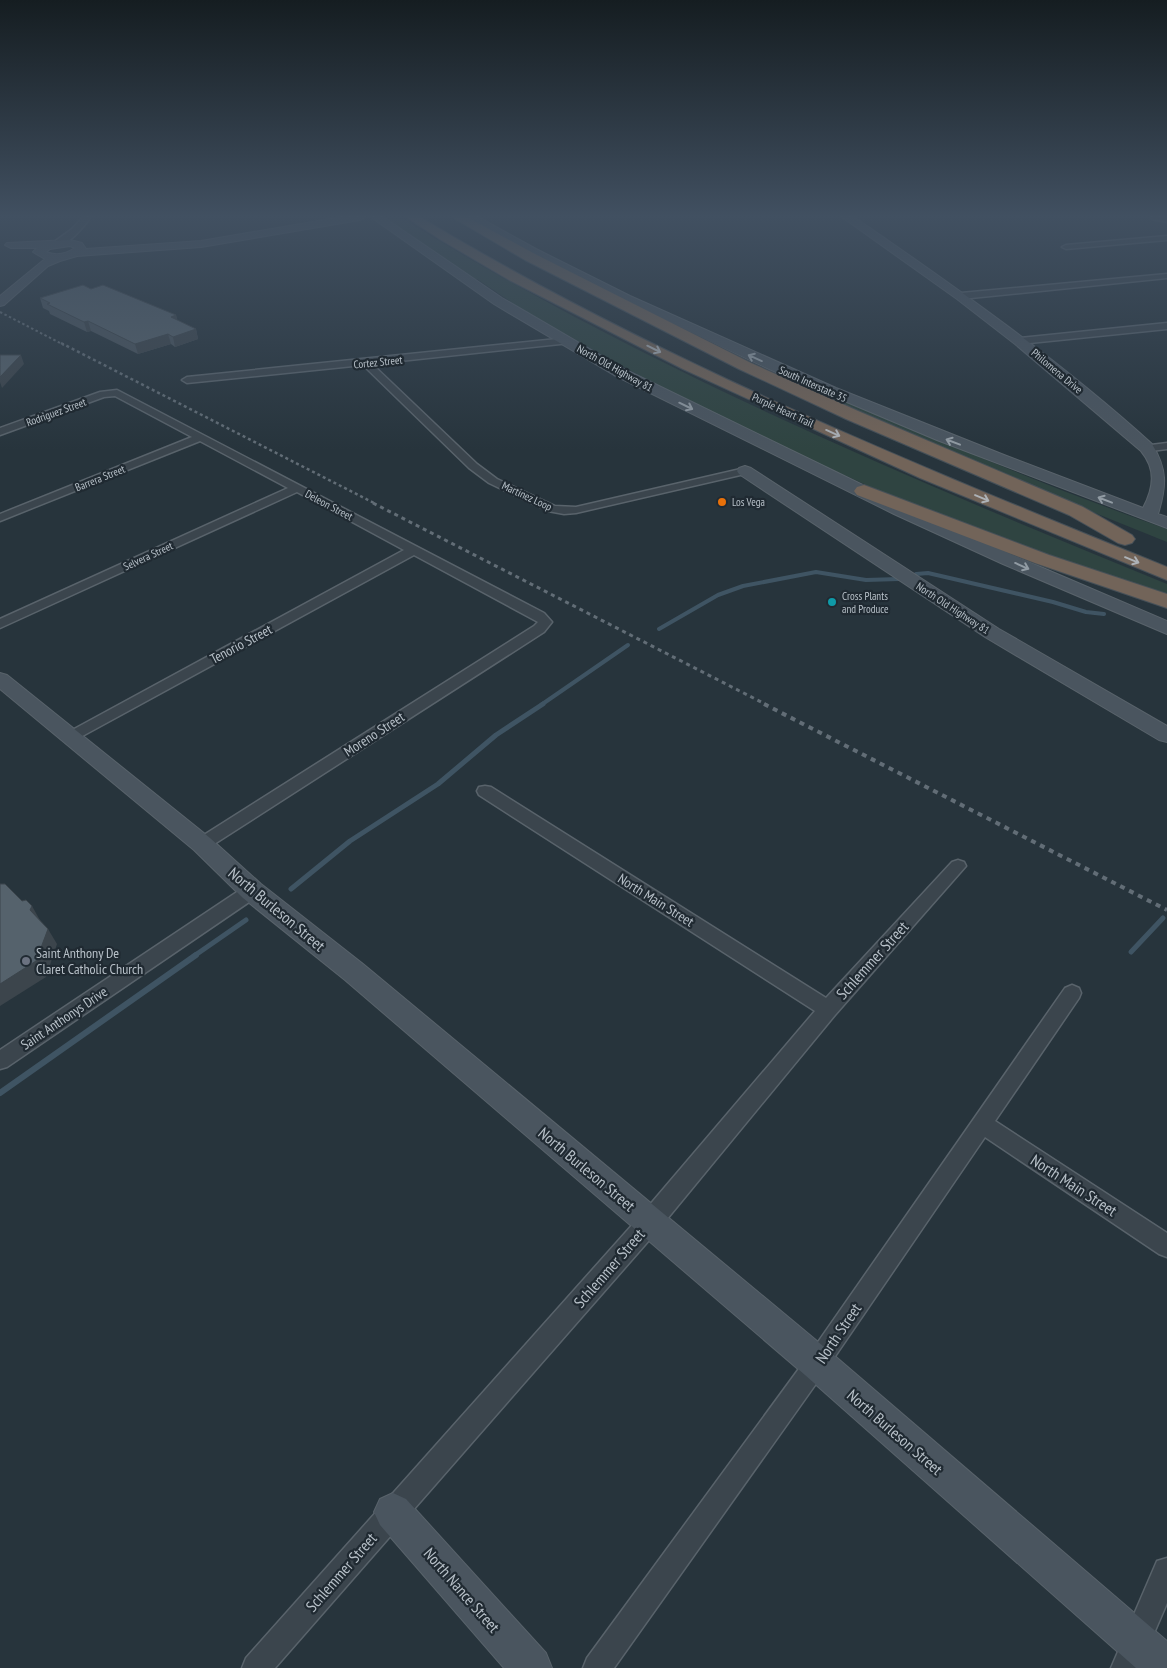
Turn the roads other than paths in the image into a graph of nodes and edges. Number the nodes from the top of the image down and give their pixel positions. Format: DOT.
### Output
graph roads {
  1 [pos="489,295"];
  2 [pos="549,295"];
  3 [pos="575,295"];
  4 [pos="605,295"];
  5 [pos="619,295"];
  6 [pos="973,295"];
  7 [pos="961,296"];
  8 [pos="1167,326"];
  9 [pos="568,341"];
  10 [pos="1020,341"];
  11 [pos="366,363"];
  12 [pos="187,380"];
  13 [pos="112,393"];
  14 [pos="0,432"];
  15 [pos="200,437"];
  16 [pos="1167,446"];
  17 [pos="1151,448"];
  18 [pos="788,456"];
  19 [pos="745,471"];
  20 [pos="297,488"];
  21 [pos="864,491"];
  22 [pos="1148,516"];
  23 [pos="0,518"];
  24 [pos="1167,523"];
  25 [pos="1125,540"];
  26 [pos="1142,546"];
  27 [pos="413,550"];
  28 [pos="1167,574"];
  29 [pos="1167,602"];
  30 [pos="544,622"];
  31 [pos="0,624"];
  32 [pos="1167,628"];
  33 [pos="0,679"];
  34 [pos="1167,735"];
  35 [pos="70,737"];
  36 [pos="485,791"];
  37 [pos="202,844"];
  38 [pos="958,866"];
  39 [pos="252,892"];
  40 [pos="1072,993"];
  41 [pos="828,1009"];
  42 [pos="0,1061"];
  43 [pos="981,1123"];
  44 [pos="650,1222"];
  45 [pos="1167,1246"];
  46 [pos="817,1363"];
  47 [pos="393,1512"];
  48 [pos="1167,1571"];
  49 [pos="1131,1655"];
  50 [pos="256,1668"];
  51 [pos="531,1668"];
  52 [pos="596,1668"];
  53 [pos="1167,1668"];
  1 -- 9 [label="street, North Old Highway 81"];
  2 -- 28 [label="highway, Purple Heart Trail, one-way"];
  3 -- 25 [label="highway, Purple Heart Trail"];
  4 -- 25 [label="highway"];
  22 -- 5 [label="street, South Interstate 35, one-way"];
  6 -- 7 [label="street"];
  7 -- 10 [label="street, Philomena Drive"];
  8 -- 10 [label="street"];
  9 -- 11 [label="street, Cortez Street"];
  9 -- 18 [label="street, North Old Highway 81, one-way"];
  10 -- 17 [label="street, Philomena Drive"];
  11 -- 12 [label="street, Cortez Street"];
  11 -- 19 [label="street, Martinez Loop"];
  13 -- 14 [label="street, Rodriguez Street"];
  13 -- 15 [label="street, Deleon Street"];
  15 -- 20 [label="street, Deleon Street"];
  15 -- 23 [label="street, Barrera Street"];
  16 -- 17 [label="street"];
  17 -- 22 [label="street, Philomena Drive"];
  18 -- 19 [label="street, Martinez Loop"];
  18 -- 21 [label="street"];
  19 -- 34 [label="street, North Old Highway 81"];
  20 -- 27 [label="street, Deleon Street"];
  20 -- 31 [label="street, Selvera Street"];
  21 -- 29 [label="highway"];
  21 -- 32 [label="street, one-way"];
  22 -- 24 [label="street, South Interstate 35"];
  25 -- 26 [label="highway, Purple Heart Trail"];
  27 -- 30 [label="street, Deleon Street"];
  27 -- 35 [label="street, Tenorio Street"];
  30 -- 37 [label="street, Moreno Street"];
  33 -- 35 [label="street, North Burleson Street"];
  35 -- 37 [label="street, North Burleson Street"];
  36 -- 41 [label="street, North Main Street"];
  37 -- 39 [label="street, North Burleson Street"];
  38 -- 41 [label="street, Schlemmer Street"];
  39 -- 42 [label="street, Saint Anthonys Drive"];
  39 -- 44 [label="street, North Burleson Street"];
  40 -- 43 [label="street, North Street"];
  41 -- 44 [label="street, Schlemmer Street"];
  43 -- 45 [label="street, North Main Street"];
  43 -- 46 [label="street, North Street"];
  44 -- 46 [label="street, North Burleson Street"];
  44 -- 47 [label="street, Schlemmer Street"];
  46 -- 49 [label="street, North Burleson Street"];
  46 -- 52 [label="street, North Street"];
  47 -- 50 [label="street, Schlemmer Street"];
  47 -- 51 [label="street, North Nance Street"];
  48 -- 49 [label="street"];
  49 -- 53 [label="street, North Burleson Street"];
}
